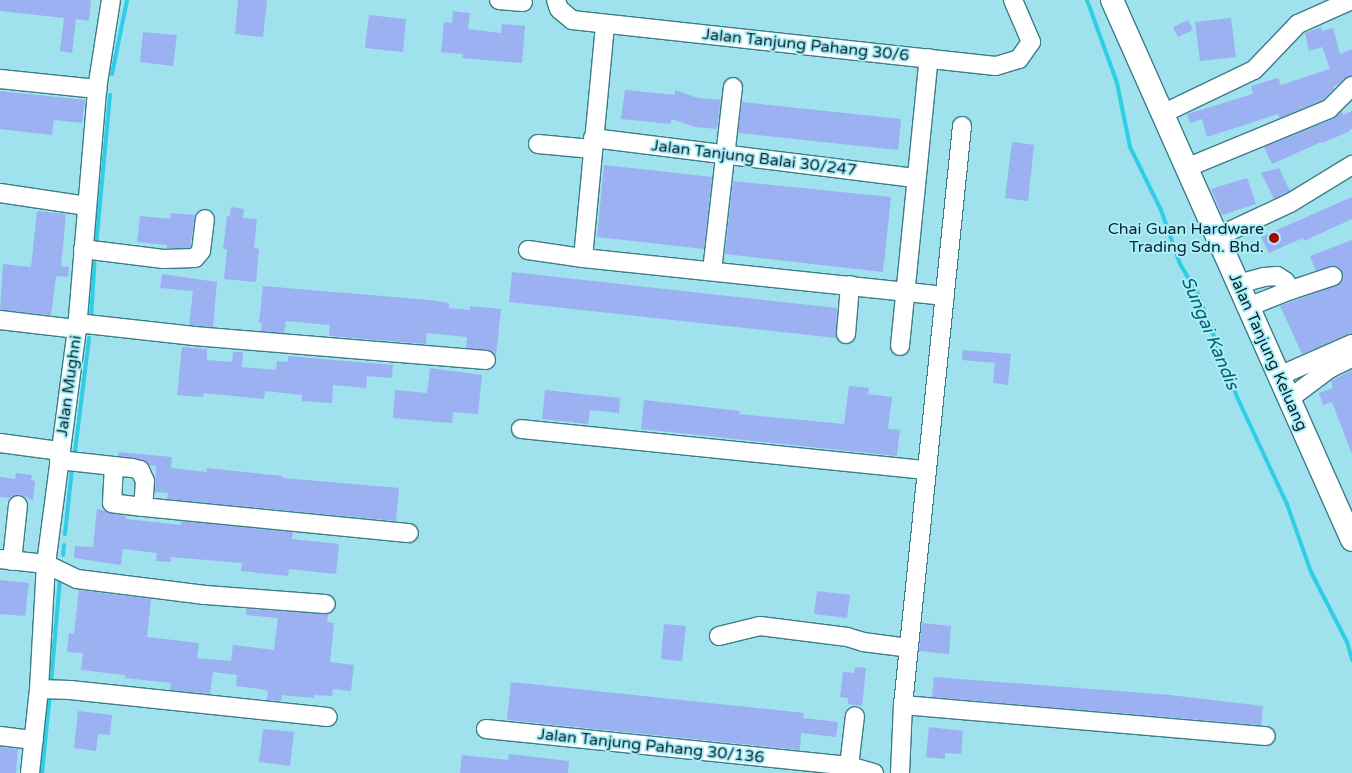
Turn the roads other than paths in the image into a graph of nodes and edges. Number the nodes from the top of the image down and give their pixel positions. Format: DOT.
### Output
graph roads {
  1 [pos="112,0"];
  2 [pos="499,0"];
  3 [pos="556,0"];
  4 [pos="1013,0"];
  5 [pos="1112,0"];
  6 [pos="1352,0"];
  7 [pos="523,2"];
  8 [pos="605,25"];
  9 [pos="928,58"];
  10 [pos="0,79"];
  11 [pos="1352,86"];
  12 [pos="733,87"];
  13 [pos="97,89"];
  14 [pos="1172,109"];
  15 [pos="962,126"];
  16 [pos="538,144"];
  17 [pos="593,144"];
  18 [pos="726,154"];
  19 [pos="1197,163"];
  20 [pos="1352,165"];
  21 [pos="915,178"];
  22 [pos="0,194"];
  23 [pos="87,206"];
  24 [pos="205,219"];
  25 [pos="1227,233"];
  26 [pos="87,250"];
  27 [pos="528,250"];
  28 [pos="583,258"];
  29 [pos="712,271"];
  30 [pos="1333,276"];
  31 [pos="1238,284"];
  32 [pos="850,286"];
  33 [pos="1291,290"];
  34 [pos="905,292"];
  35 [pos="945,296"];
  36 [pos="1248,307"];
  37 [pos="0,320"];
  38 [pos="77,326"];
  39 [pos="846,334"];
  40 [pos="1352,344"];
  41 [pos="900,346"];
  42 [pos="1352,358"];
  43 [pos="486,360"];
  44 [pos="1289,372"];
  45 [pos="1289,399"];
  46 [pos="521,429"];
  47 [pos="0,443"];
  48 [pos="59,456"];
  49 [pos="114,466"];
  50 [pos="927,470"];
  51 [pos="18,505"];
  52 [pos="143,507"];
  53 [pos="1348,517"];
  54 [pos="409,533"];
  55 [pos="1352,540"];
  56 [pos="6,560"];
  57 [pos="46,564"];
  58 [pos="326,604"];
  59 [pos="719,636"];
  60 [pos="909,648"];
  61 [pos="39,688"];
  62 [pos="903,705"];
  63 [pos="855,716"];
  64 [pos="328,717"];
  65 [pos="486,729"];
  66 [pos="0,736"];
  67 [pos="1266,736"];
  68 [pos="34,740"];
  69 [pos="849,766"];
  70 [pos="30,773"];
  71 [pos="874,773"];
  72 [pos="900,773"];
  1 -- 13 [label="street, Jalan Mughni"];
  2 -- 7 [label="street"];
  3 -- 8 [label="street, Jalan Tanjung Pahang 30/6"];
  4 -- 9 [label="street, Jalan Tanjung Pahang 30/6"];
  5 -- 14 [label="main road, Jalan Tanjung Keluang"];
  6 -- 14 [label="street"];
  8 -- 9 [label="street, Jalan Tanjung Pahang 30/6"];
  8 -- 17 [label="street"];
  9 -- 21 [label="street"];
  10 -- 13 [label="street"];
  11 -- 19 [label="street"];
  12 -- 18 [label="street"];
  13 -- 23 [label="street, Jalan Mughni"];
  14 -- 19 [label="main road, Jalan Tanjung Keluang"];
  15 -- 35 [label="street"];
  16 -- 17 [label="street, Jalan Tanjung Balai 30/247"];
  17 -- 18 [label="street, Jalan Tanjung Balai 30/247"];
  17 -- 28 [label="street"];
  18 -- 21 [label="street, Jalan Tanjung Balai 30/247"];
  18 -- 29 [label="street"];
  19 -- 25 [label="main road, Jalan Tanjung Keluang"];
  20 -- 25 [label="street"];
  21 -- 34 [label="street"];
  22 -- 23 [label="street"];
  23 -- 26 [label="street, Jalan Mughni"];
  24 -- 26 [label="street"];
  25 -- 31 [label="main road, Jalan Tanjung Keluang"];
  26 -- 38 [label="street, Jalan Mughni"];
  27 -- 28 [label="street"];
  28 -- 29 [label="street"];
  29 -- 32 [label="street"];
  30 -- 33 [label="street"];
  31 -- 33 [label="street"];
  31 -- 36 [label="main road, Jalan Tanjung Keluang"];
  32 -- 34 [label="street"];
  32 -- 39 [label="street"];
  33 -- 36 [label="street"];
  34 -- 35 [label="street"];
  34 -- 41 [label="street"];
  35 -- 50 [label="street"];
  36 -- 44 [label="main road, Jalan Tanjung Keluang"];
  37 -- 38 [label="street"];
  38 -- 43 [label="street"];
  38 -- 48 [label="street, Jalan Mughni"];
  40 -- 44 [label="street"];
  42 -- 45 [label="street"];
  44 -- 45 [label="main road, Jalan Tanjung Keluang"];
  45 -- 53 [label="main road, Jalan Tanjung Keluang"];
  46 -- 50 [label="street"];
  47 -- 48 [label="street"];
  48 -- 49 [label="street"];
  48 -- 57 [label="street, Jalan Mughni"];
  49 -- 52 [label="street"];
  49 -- 52 [label="street"];
  50 -- 60 [label="street"];
  51 -- 56 [label="street"];
  52 -- 54 [label="street"];
  53 -- 55 [label="main road, Jalan Tanjung Keluang"];
  56 -- 57 [label="street"];
  57 -- 58 [label="street"];
  57 -- 61 [label="street, Jalan Mughni"];
  59 -- 60 [label="street"];
  60 -- 62 [label="street"];
  61 -- 64 [label="street"];
  61 -- 68 [label="street, Jalan Mughni"];
  62 -- 67 [label="street"];
  62 -- 72 [label="street"];
  63 -- 69 [label="street"];
  65 -- 69 [label="street, Jalan Tanjung Pahang 30/136"];
  66 -- 68 [label="street"];
  68 -- 70 [label="street, Jalan Mughni"];
  69 -- 71 [label="street, Jalan Tanjung Pahang 30/136"];
}
